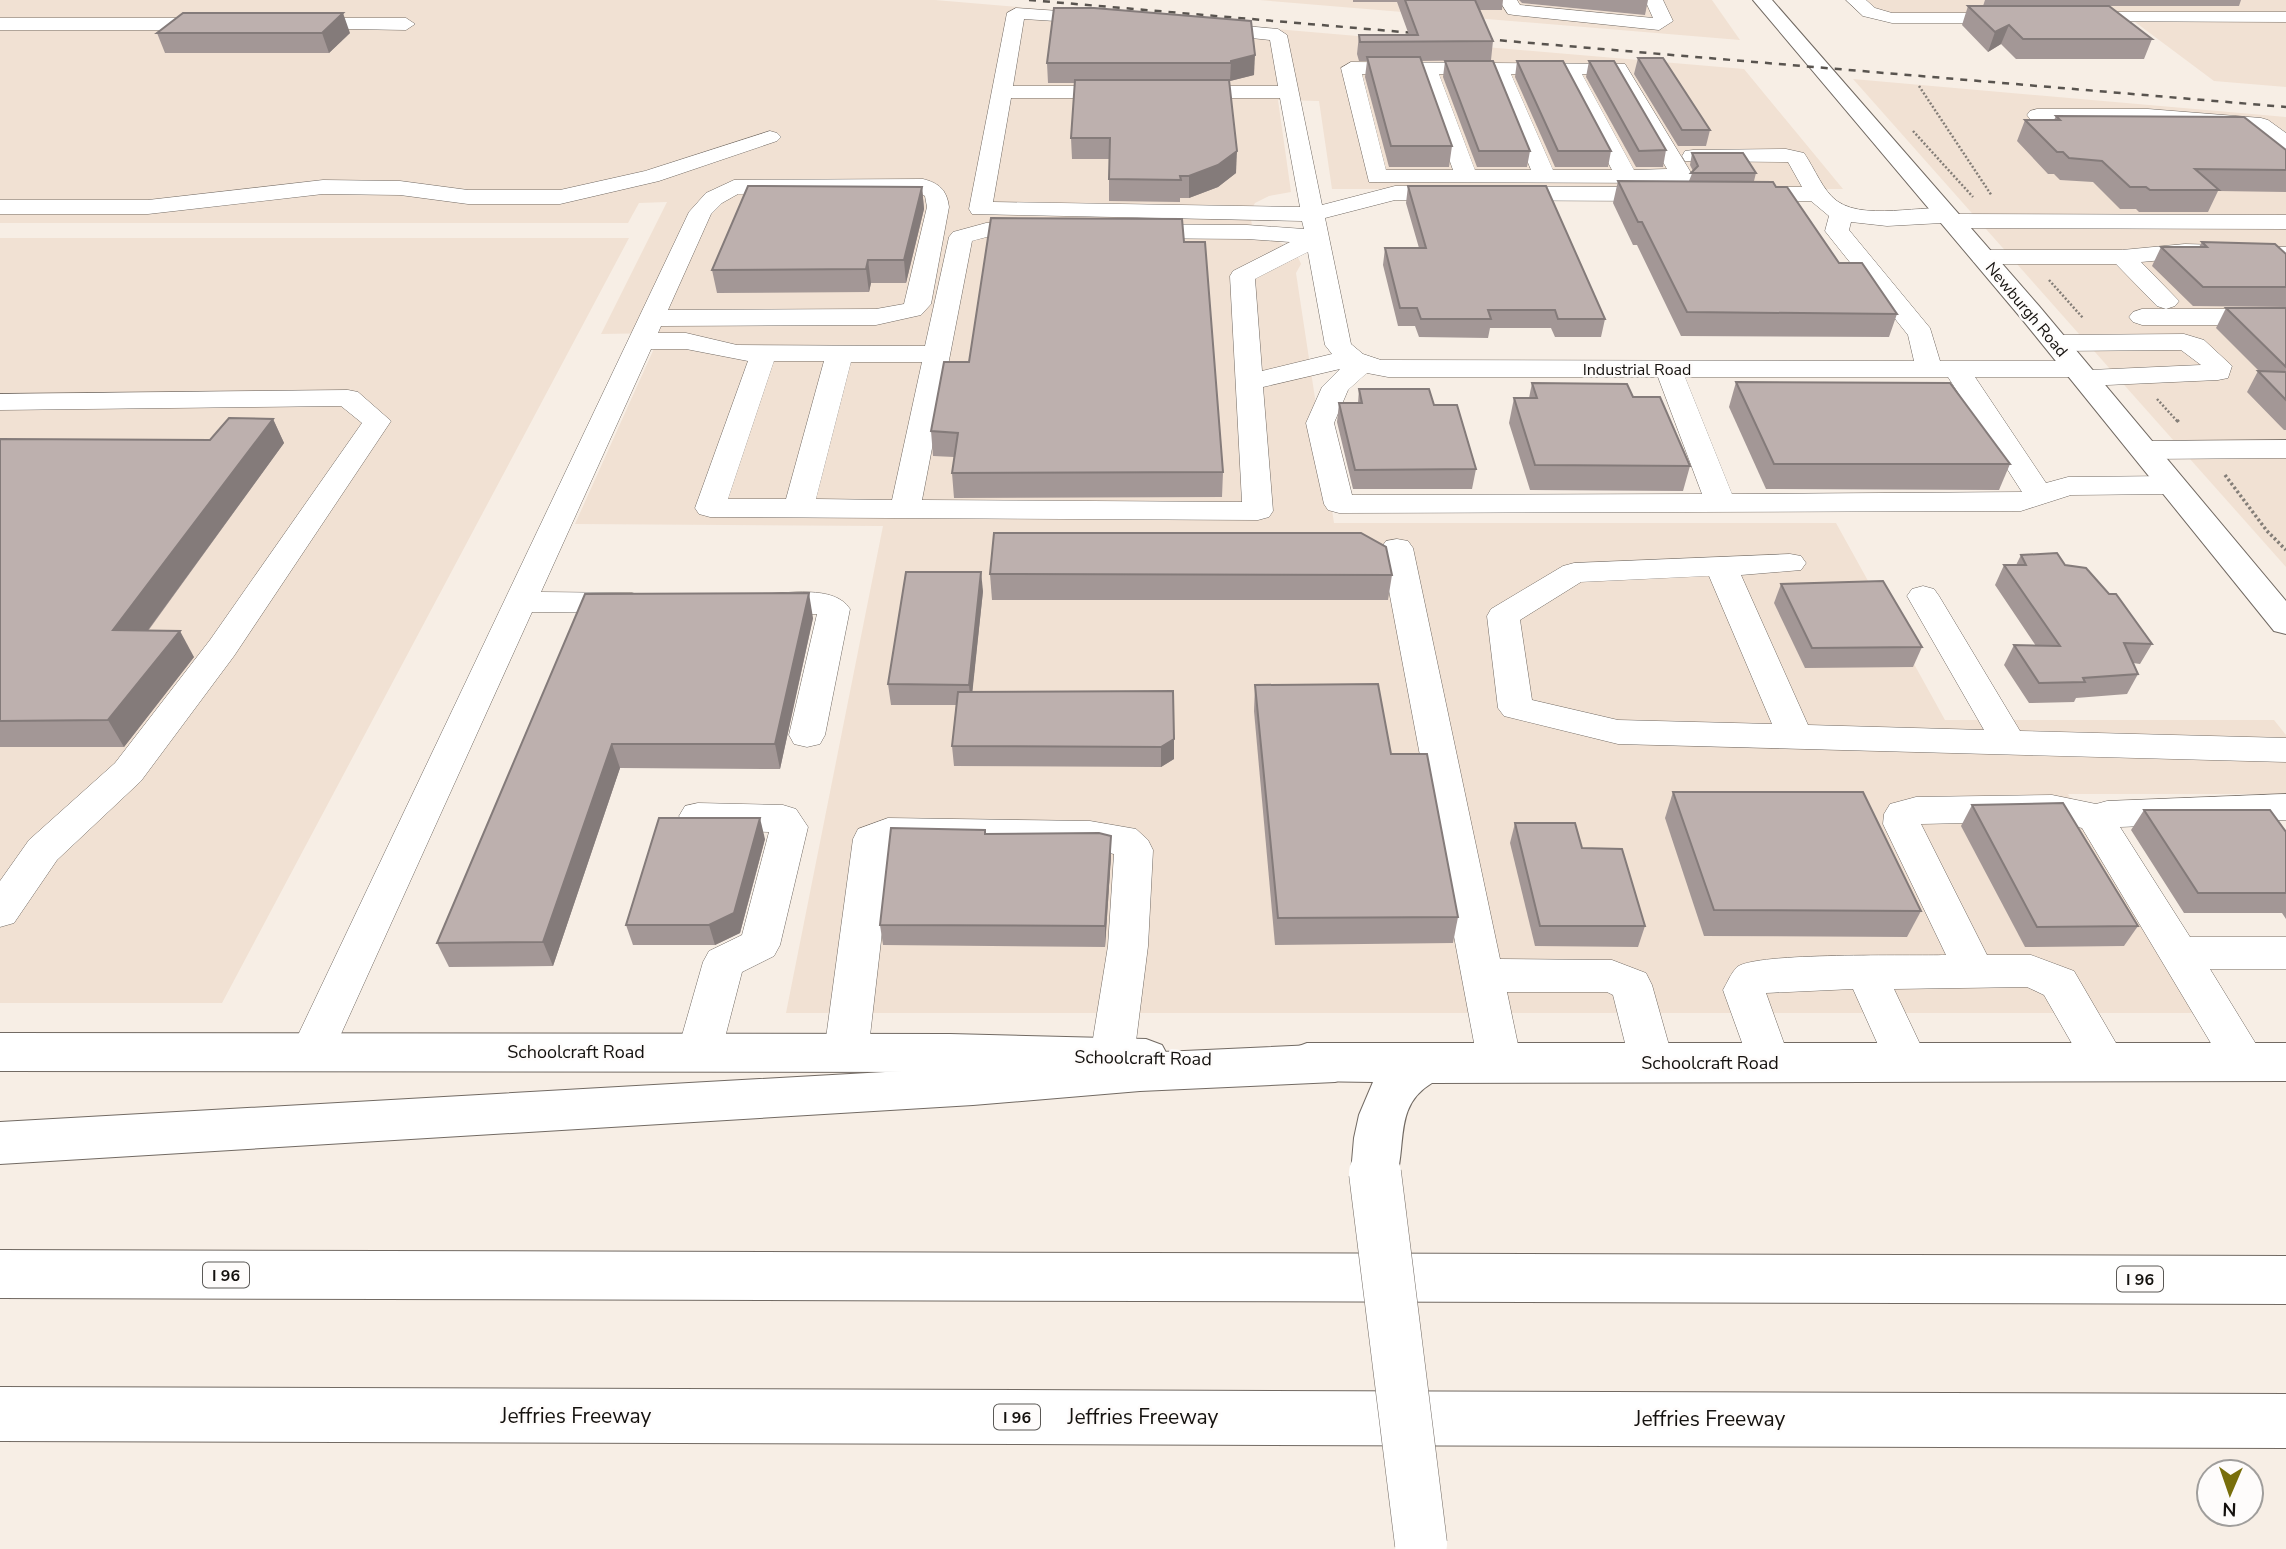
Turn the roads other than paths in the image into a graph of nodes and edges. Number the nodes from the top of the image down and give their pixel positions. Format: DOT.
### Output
graph roads {
  1 [pos="1508,0"];
  2 [pos="1654,0"];
  3 [pos="1762,0"];
  4 [pos="1855,0"];
  5 [pos="2286,17"];
  6 [pos="2028,18"];
  7 [pos="2055,18"];
  8 [pos="1122,21"];
  9 [pos="0,24"];
  10 [pos="238,24"];
  11 [pos="280,24"];
  12 [pos="406,24"];
  13 [pos="1187,26"];
  14 [pos="1427,68"];
  15 [pos="1499,68"];
  16 [pos="1569,68"];
  17 [pos="1002,92"];
  18 [pos="1139,92"];
  19 [pos="1166,92"];
  20 [pos="1290,92"];
  21 [pos="2037,115"];
  22 [pos="770,137"];
  23 [pos="2286,143"];
  24 [pos="1671,156"];
  25 [pos="1626,176"];
  26 [pos="1467,177"];
  27 [pos="1545,177"];
  28 [pos="1698,194"];
  29 [pos="1725,194"];
  30 [pos="1820,194"];
  31 [pos="0,207"];
  32 [pos="1842,211"];
  33 [pos="1950,218"];
  34 [pos="2286,222"];
  35 [pos="1316,225"];
  36 [pos="2286,254"];
  37 [pos="1983,257"];
  38 [pos="2122,257"];
  39 [pos="2166,301"];
  40 [pos="2122,317"];
  41 [pos="2286,317"];
  42 [pos="2071,318"];
  43 [pos="2036,319"];
  44 [pos="647,329"];
  45 [pos="2056,343"];
  46 [pos="764,353"];
  47 [pos="839,353"];
  48 [pos="936,354"];
  49 [pos="1356,360"];
  50 [pos="1668,369"];
  51 [pos="1942,369"];
  52 [pos="2081,374"];
  53 [pos="1249,382"];
  54 [pos="0,402"];
  55 [pos="2144,450"];
  56 [pos="2283,452"];
  57 [pos="2172,485"];
  58 [pos="2040,496"];
  59 [pos="1721,503"];
  60 [pos="799,508"];
  61 [pos="905,509"];
  62 [pos="1397,548"];
  63 [pos="1790,563"];
  64 [pos="1721,566"];
  65 [pos="1923,596"];
  66 [pos="521,602"];
  67 [pos="656,603"];
  68 [pos="724,604"];
  69 [pos="2282,614"];
  70 [pos="807,735"];
  71 [pos="1795,737"];
  72 [pos="2009,742"];
  73 [pos="2286,750"];
  74 [pos="2286,807"];
  75 [pos="698,816"];
  76 [pos="2103,819"];
  77 [pos="0,912"];
  78 [pos="2178,953"];
  79 [pos="2286,953"];
  80 [pos="1974,971"];
  81 [pos="1866,972"];
  82 [pos="1482,975"];
  83 [pos="0,1052"];
  84 [pos="313,1052"];
  85 [pos="699,1053"];
  86 [pos="846,1053"];
  87 [pos="1112,1057"];
  88 [pos="2105,1062"];
  89 [pos="2265,1062"];
  90 [pos="1335,1063"];
  91 [pos="1652,1063"];
  92 [pos="1769,1063"];
  93 [pos="1907,1063"];
  94 [pos="1425,1064"];
  95 [pos="1500,1064"];
  96 [pos="0,1143"];
  97 [pos="0,1274"];
  98 [pos="2286,1280"];
  99 [pos="0,1414"];
  100 [pos="2286,1421"];
  101 [pos="1421,1546"];
  1 -- 2 [label="street"];
  3 -- 33 [label="main road, Newburgh Road"];
  4 -- 6 [label="street"];
  5 -- 7 [label="street"];
  8 -- 17 [label="street"];
  9 -- 10 [label="street"];
  11 -- 12 [label="street"];
  13 -- 20 [label="street"];
  14 -- 15 [label="street"];
  14 -- 26 [label="street"];
  14 -- 26 [label="street"];
  15 -- 16 [label="street"];
  15 -- 27 [label="street"];
  16 -- 24 [label="street"];
  16 -- 25 [label="street"];
  17 -- 18 [label="street"];
  17 -- 35 [label="street"];
  19 -- 20 [label="street"];
  20 -- 35 [label="street"];
  21 -- 23 [label="street"];
  22 -- 31 [label="street"];
  24 -- 25 [label="street"];
  24 -- 30 [label="street"];
  25 -- 27 [label="street"];
  26 -- 27 [label="street"];
  28 -- 35 [label="street"];
  29 -- 30 [label="street"];
  30 -- 32 [label="street"];
  32 -- 33 [label="street"];
  32 -- 51 [label="street"];
  33 -- 34 [label="street"];
  33 -- 37 [label="main road, Newburgh Road"];
  35 -- 48 [label="street"];
  35 -- 49 [label="street"];
  35 -- 53 [label="street"];
  36 -- 38 [label="street"];
  37 -- 38 [label="street"];
  37 -- 43 [label="main road, Newburgh Road"];
  38 -- 39 [label="street"];
  40 -- 41 [label="street"];
  42 -- 43 [label="street"];
  43 -- 45 [label="main road, Newburgh Road"];
  44 -- 44 [label="street"];
  44 -- 46 [label="street"];
  44 -- 66 [label="street"];
  45 -- 52 [label="main road, Newburgh Road"];
  45 -- 52 [label="street, Industrial Road"];
  46 -- 47 [label="street"];
  46 -- 60 [label="street"];
  47 -- 48 [label="street"];
  47 -- 60 [label="street"];
  48 -- 61 [label="street"];
  49 -- 50 [label="street, Industrial Road"];
  49 -- 53 [label="street"];
  49 -- 59 [label="street"];
  50 -- 51 [label="street, Industrial Road"];
  50 -- 59 [label="street"];
  51 -- 52 [label="street, Industrial Road"];
  51 -- 58 [label="street"];
  52 -- 55 [label="main road, Newburgh Road"];
  53 -- 61 [label="street"];
  54 -- 77 [label="street"];
  55 -- 56 [label="street"];
  55 -- 57 [label="main road, Newburgh Road"];
  57 -- 58 [label="street"];
  57 -- 69 [label="main road, Newburgh Road"];
  58 -- 59 [label="street"];
  60 -- 61 [label="street"];
  62 -- 82 [label="street"];
  63 -- 64 [label="street"];
  64 -- 71 [label="street"];
  64 -- 71 [label="street"];
  65 -- 72 [label="street"];
  66 -- 67 [label="street"];
  66 -- 84 [label="street"];
  68 -- 70 [label="street"];
  71 -- 72 [label="street"];
  72 -- 73 [label="street"];
  74 -- 76 [label="street"];
  75 -- 85 [label="street"];
  76 -- 78 [label="street"];
  76 -- 80 [label="street"];
  78 -- 79 [label="street"];
  78 -- 89 [label="street"];
  80 -- 81 [label="street"];
  80 -- 88 [label="street"];
  81 -- 92 [label="street"];
  81 -- 93 [label="street"];
  82 -- 91 [label="street"];
  82 -- 95 [label="street"];
  83 -- 84 [label="main road, Schoolcraft Road"];
  84 -- 85 [label="main road, Schoolcraft Road"];
  85 -- 86 [label="main road, Schoolcraft Road"];
  86 -- 87 [label="main road, Schoolcraft Road"];
  86 -- 87 [label="street"];
  87 -- 90 [label="main road, Schoolcraft Road"];
  88 -- 89 [label="main road, Schoolcraft Road"];
  88 -- 93 [label="main road, Schoolcraft Road"];
  90 -- 94 [label="main road, Schoolcraft Road"];
  90 -- 96 [label="main road"];
  91 -- 92 [label="main road, Schoolcraft Road"];
  91 -- 95 [label="main road, Schoolcraft Road"];
  92 -- 93 [label="main road, Schoolcraft Road"];
  94 -- 95 [label="main road, Schoolcraft Road"];
  94 -- 101 [label="main road, bridge"];
  97 -- 98 [label="main road, I 96"];
  99 -- 100 [label="main road, Jeffries Freeway / I 96"];
}
